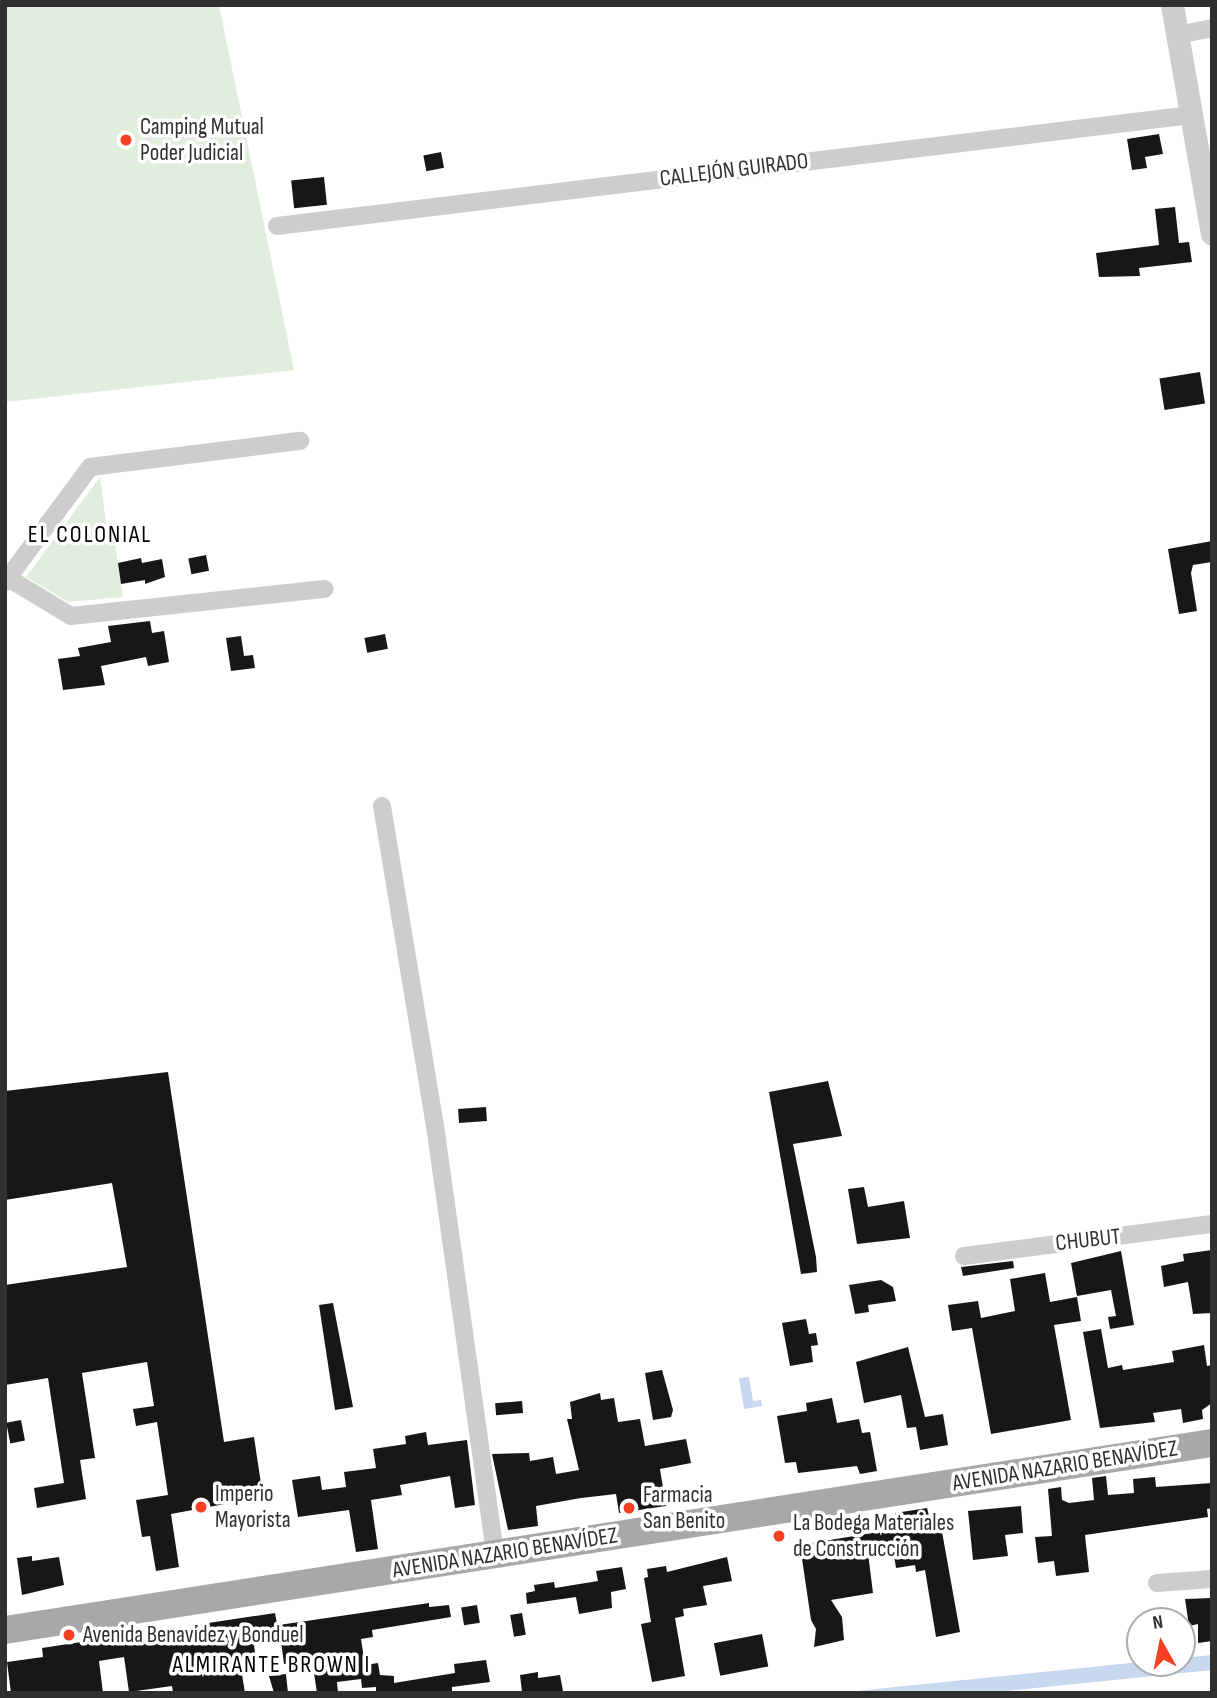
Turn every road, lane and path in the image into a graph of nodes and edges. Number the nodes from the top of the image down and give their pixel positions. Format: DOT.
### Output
graph roads {
  1 [pos="1172,5"];
  2 [pos="1212,28"];
  3 [pos="1177,35"];
  4 [pos="1191,115"];
  5 [pos="277,226"];
  6 [pos="1212,234"];
  7 [pos="300,441"];
  8 [pos="7,580"];
  9 [pos="325,589"];
  10 [pos="382,806"];
  11 [pos="1212,1224"];
  12 [pos="964,1256"];
  13 [pos="1212,1443"];
  14 [pos="495,1554"];
  15 [pos="1212,1578"];
  16 [pos="1157,1583"];
  17 [pos="5,1630"];
  1 -- 3 [label="street"];
  2 -- 3 [label="street"];
  3 -- 4 [label="street"];
  4 -- 5 [label="street, CALLEJÓN GUIRADO"];
  4 -- 6 [label="street"];
  7 -- 8 [label="street"];
  8 -- 9 [label="street"];
  10 -- 14 [label="street"];
  11 -- 12 [label="street, CHUBUT"];
  13 -- 14 [label="main road, AVENIDA NAZARIO BENAVÍDEZ"];
  14 -- 17 [label="main road, AVENIDA NAZARIO BENAVÍDEZ"];
  15 -- 16 [label="street"];
}
